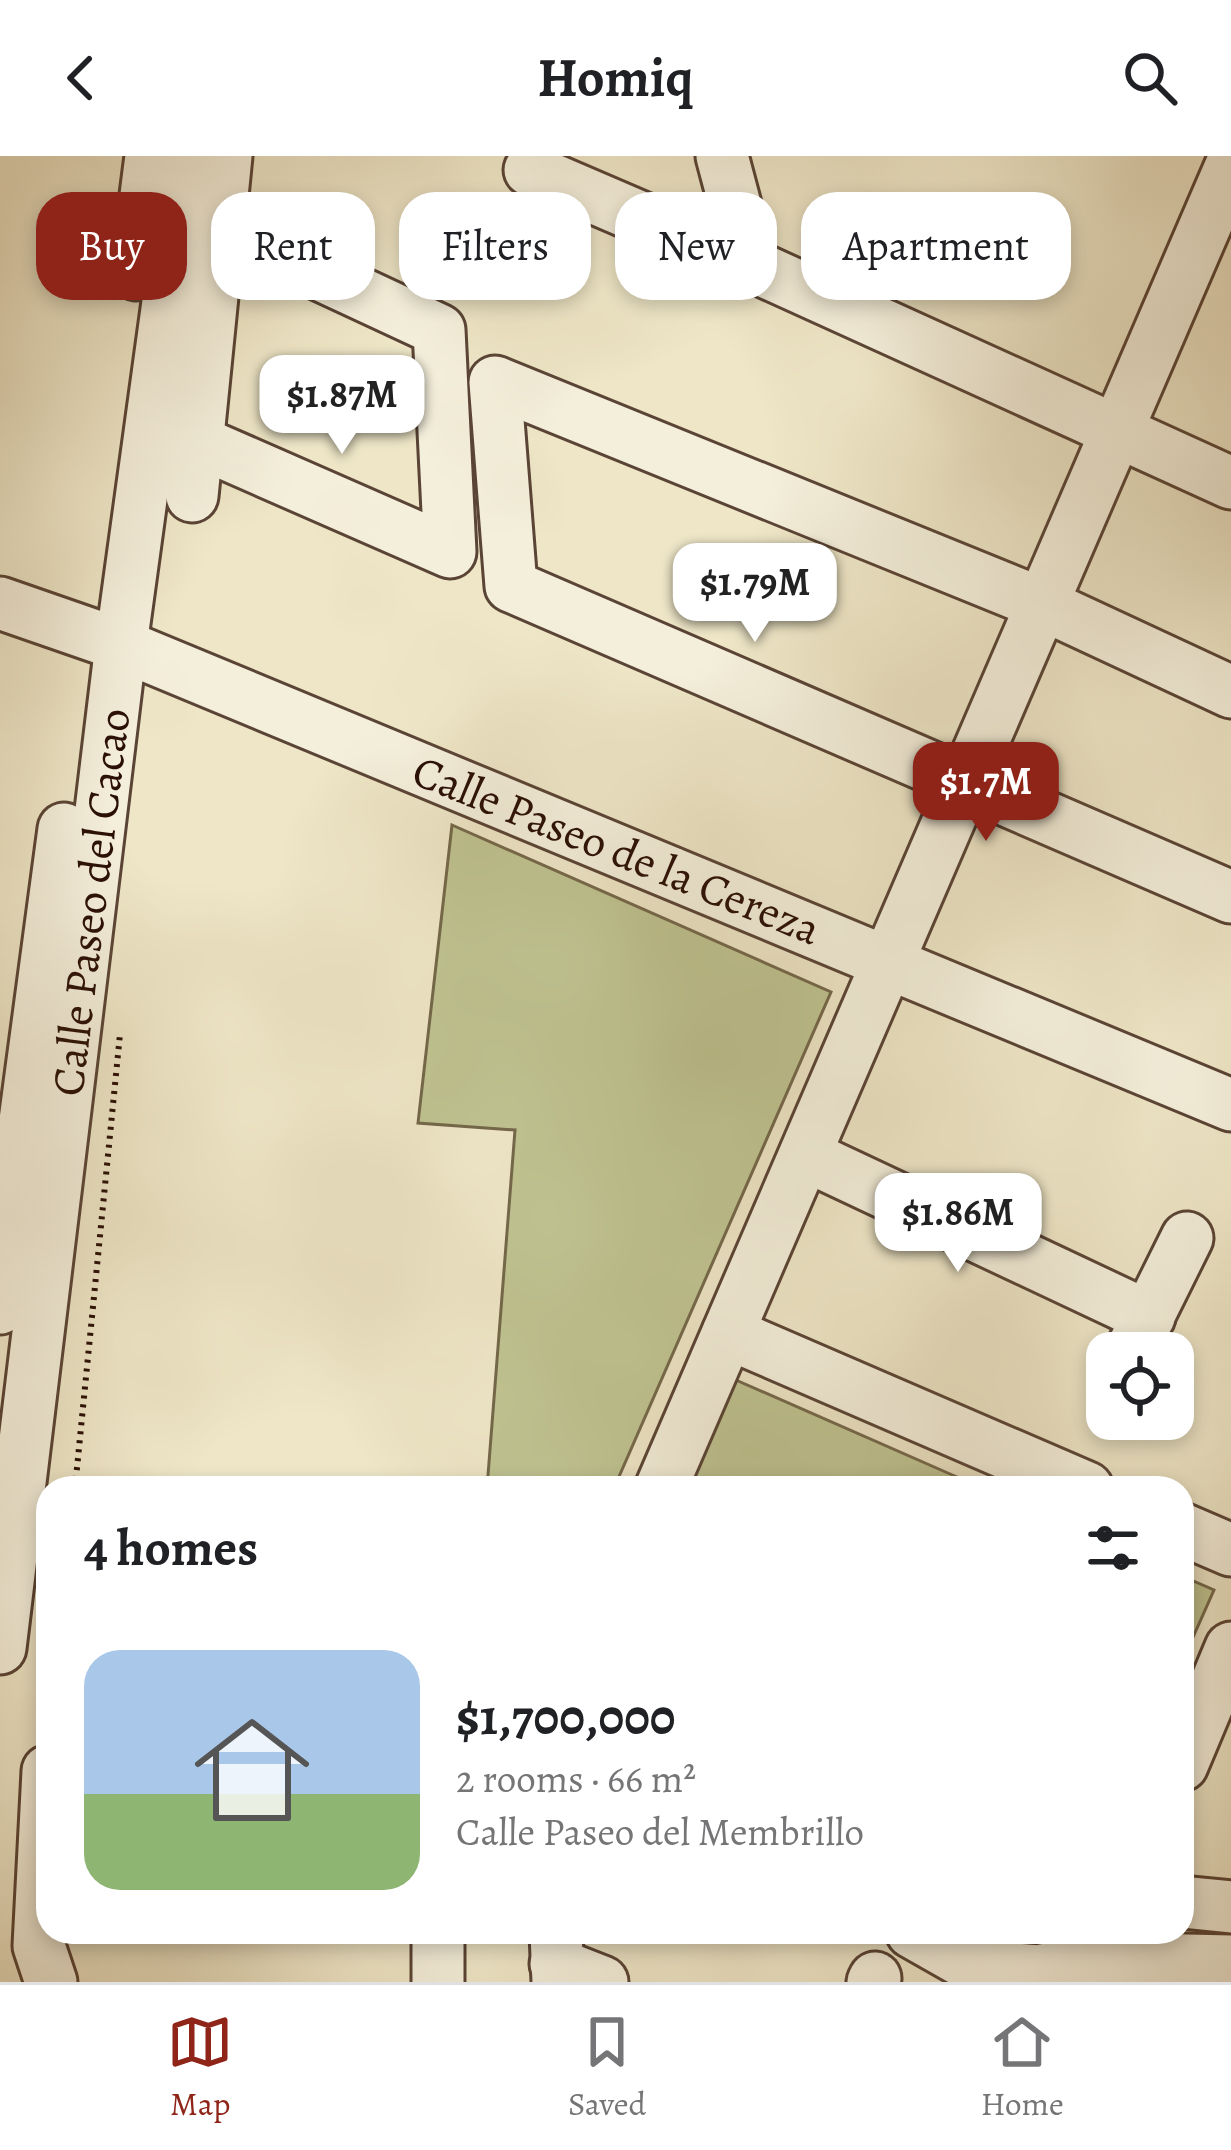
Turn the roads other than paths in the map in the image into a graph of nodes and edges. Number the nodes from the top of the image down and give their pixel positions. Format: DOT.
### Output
graph roads {
  1 [pos="151,156"];
  2 [pos="188,156"];
  3 [pos="226,156"];
  4 [pos="722,156"];
  5 [pos="1231,166"];
  6 [pos="530,170"];
  7 [pos="223,192"];
  8 [pos="732,192"];
  9 [pos="615,207"];
  10 [pos="1214,250"];
  11 [pos="777,277"];
  12 [pos="213,300"];
  13 [pos="374,300"];
  14 [pos="1116,433"];
  15 [pos="199,442"];
  16 [pos="1231,483"];
  17 [pos="192,496"];
  18 [pos="0,603"];
  19 [pos="1042,604"];
  20 [pos="105,639"];
  21 [pos="1231,692"];
  22 [pos="965,783"];
  23 [pos="1231,897"];
  24 [pos="889,960"];
  25 [pos="1231,1105"];
  26 [pos="805,1155"];
  27 [pos="1187,1238"];
  28 [pos="0,1308"];
  29 [pos="1133,1332"];
  30 [pos="1140,1332"];
  31 [pos="728,1333"];
  32 [pos="666,1476"];
  33 [pos="1059,1476"];
  34 [pos="25,1492"];
  35 [pos="1194,1534"];
  36 [pos="1231,1550"];
  37 [pos="0,1648"];
  38 [pos="1231,1648"];
  39 [pos="1194,1736"];
  40 [pos="1194,1903"];
  41 [pos="1231,1907"];
  42 [pos="39,1944"];
  43 [pos="438,1944"];
  44 [pos="933,1944"];
  45 [pos="1099,1957"];
  46 [pos="1231,1961"];
  47 [pos="49,1980"];
  48 [pos="438,1982"];
  1 -- 20 [label="street, Calle Paseo del Cacao"];
  2 -- 20 [label="street, Calle Paseo del Cacao"];
  3 -- 7 [label="street"];
  4 -- 8 [label="street"];
  5 -- 10 [label="street"];
  6 -- 9 [label="street"];
  10 -- 14 [label="street"];
  11 -- 14 [label="street"];
  12 -- 15 [label="street"];
  13 -- 15 [label="street"];
  14 -- 16 [label="street"];
  14 -- 19 [label="street"];
  15 -- 17 [label="street"];
  18 -- 20 [label="street, Calle Paseo de la Cereza"];
  19 -- 21 [label="street"];
  19 -- 22 [label="street"];
  19 -- 22 [label="street"];
  20 -- 24 [label="street, Calle Paseo de la Cereza"];
  20 -- 28 [label="street, Calle Paseo del Cacao"];
  20 -- 34 [label="street, Calle Paseo del Cacao"];
  22 -- 23 [label="street"];
  22 -- 24 [label="street"];
  24 -- 25 [label="street, Calle Paseo de la Cereza"];
  24 -- 26 [label="street"];
  26 -- 29 [label="street"];
  26 -- 31 [label="street"];
  27 -- 30 [label="street"];
  31 -- 32 [label="street"];
  31 -- 33 [label="street"];
  34 -- 37 [label="street, Calle Paseo del Cacao"];
  35 -- 36 [label="street"];
  38 -- 39 [label="street"];
  40 -- 41 [label="street"];
  42 -- 47 [label="street"];
  43 -- 48 [label="street"];
  44 -- 45 [label="street"];
  45 -- 46 [label="street"];
}
